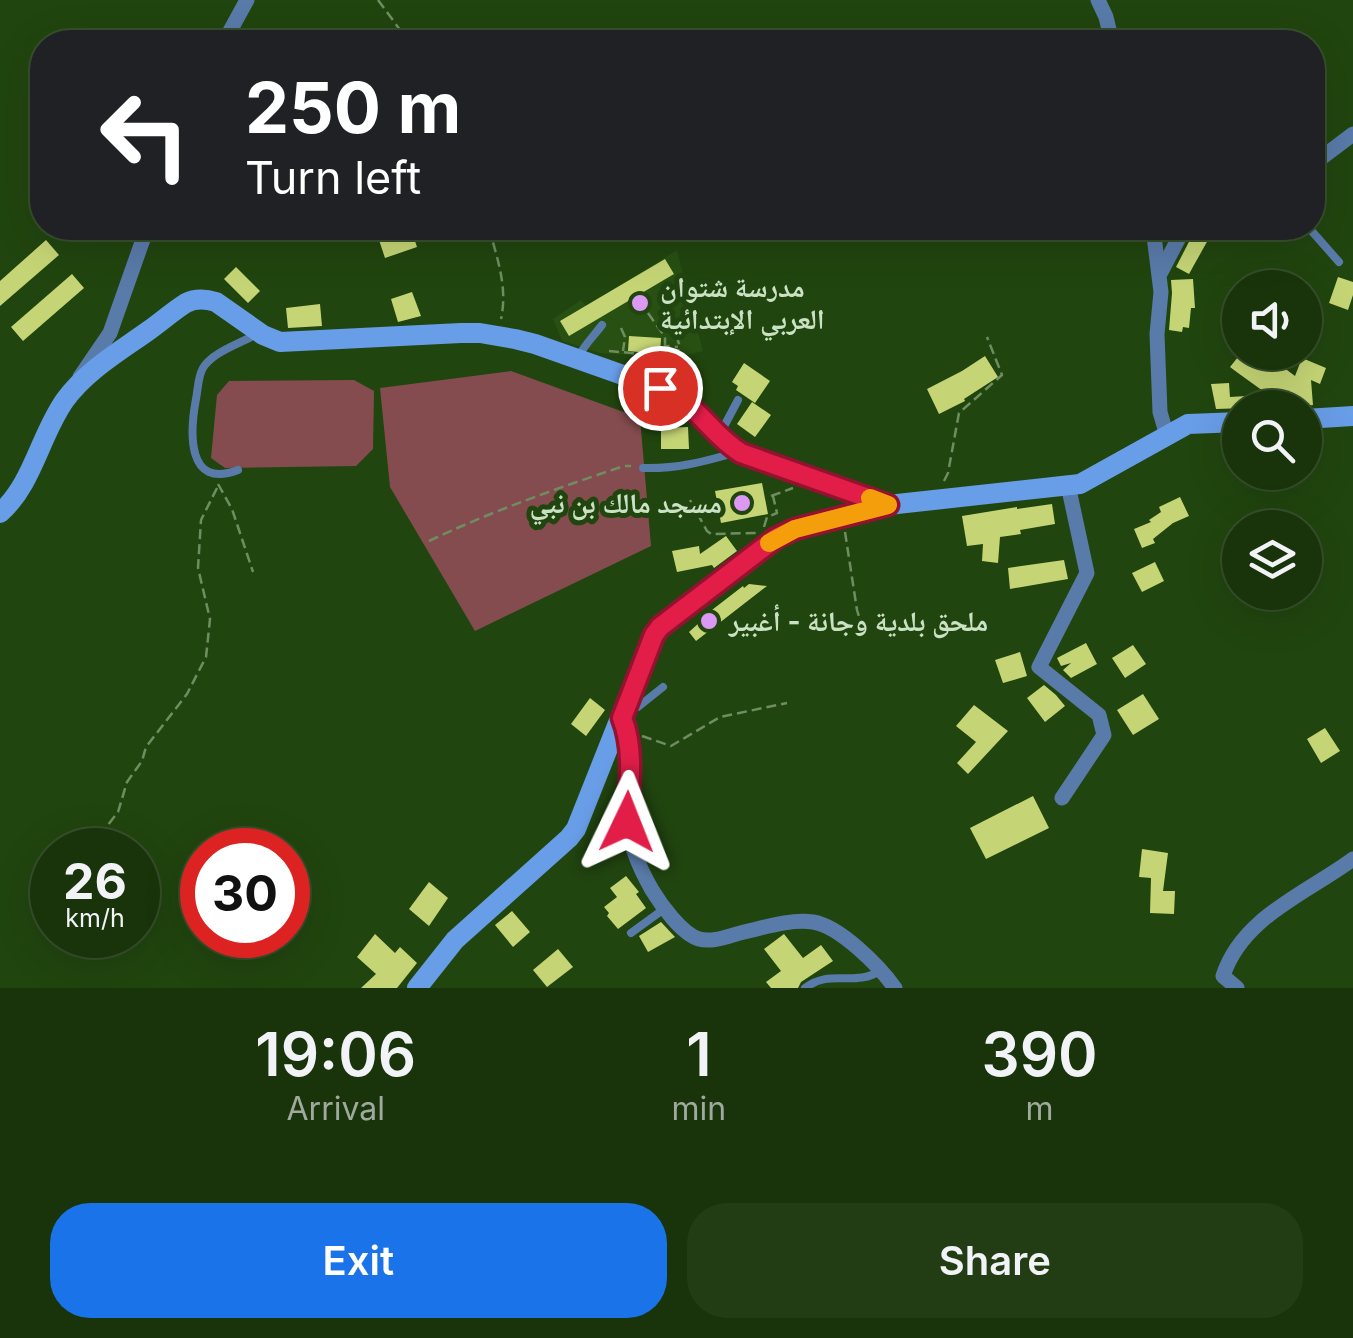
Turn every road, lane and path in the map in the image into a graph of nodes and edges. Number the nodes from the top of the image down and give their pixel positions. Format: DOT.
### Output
graph roads {
  1 [pos="247,0"];
  2 [pos="378,0"];
  3 [pos="1098,0"];
  4 [pos="231,30"];
  5 [pos="400,30"];
  6 [pos="1109,30"];
  7 [pos="1353,134"];
  8 [pos="1325,156"];
  9 [pos="143,240"];
  10 [pos="492,240"];
  11 [pos="1154,240"];
  12 [pos="1178,240"];
  13 [pos="1320,240"];
  14 [pos="1339,262"];
  15 [pos="1159,276"];
  16 [pos="667,306"];
  17 [pos="648,314"];
  18 [pos="602,325"];
  19 [pos="621,328"];
  20 [pos="259,332"];
  21 [pos="497,335"];
  22 [pos="987,337"];
  23 [pos="665,346"];
  24 [pos="678,346"];
  25 [pos="580,352"];
  26 [pos="623,352"];
  27 [pos="678,362"];
  28 [pos="689,365"];
  29 [pos="678,396"];
  30 [pos="67,398"];
  31 [pos="738,400"];
  32 [pos="1353,416"];
  33 [pos="1322,417"];
  34 [pos="1222,423"];
  35 [pos="719,436"];
  36 [pos="1167,436"];
  37 [pos="738,452"];
  38 [pos="643,468"];
  39 [pos="238,470"];
  40 [pos="212,474"];
  41 [pos="218,484"];
  42 [pos="1068,486"];
  43 [pos="794,487"];
  44 [pos="690,500"];
  45 [pos="934,500"];
  46 [pos="888,505"];
  47 [pos="0,513"];
  48 [pos="842,516"];
  49 [pos="767,517"];
  50 [pos="429,542"];
  51 [pos="770,542"];
  52 [pos="254,572"];
  53 [pos="861,623"];
  54 [pos="664,688"];
  55 [pos="787,703"];
  56 [pos="625,718"];
  57 [pos="1062,798"];
  58 [pos="106,828"];
  59 [pos="1353,859"];
  60 [pos="664,909"];
  61 [pos="631,933"];
  62 [pos="876,974"];
  63 [pos="417,988"];
  64 [pos="805,988"];
  65 [pos="869,988"];
  66 [pos="896,988"];
  67 [pos="1237,988"];
  1 -- 4 [label="street"];
  2 -- 5 [label="path"];
  3 -- 6 [label="street"];
  7 -- 8 [label="street"];
  9 -- 30 [label="street"];
  10 -- 21 [label="path"];
  11 -- 15 [label="street"];
  12 -- 15 [label="street"];
  13 -- 14 [label="lane"];
  15 -- 36 [label="street"];
  16 -- 24 [label="path"];
  17 -- 23 [label="path"];
  18 -- 25 [label="lane"];
  19 -- 26 [label="path"];
  20 -- 21 [label="street"];
  20 -- 30 [label="street"];
  20 -- 40 [label="lane"];
  21 -- 25 [label="street"];
  22 -- 45 [label="path"];
  23 -- 24 [label="path"];
  23 -- 26 [label="path"];
  24 -- 27 [label="path"];
  25 -- 26 [label="path"];
  25 -- 29 [label="street"];
  28 -- 29 [label="lane"];
  29 -- 35 [label="street"];
  30 -- 47 [label="street"];
  31 -- 35 [label="lane"];
  32 -- 33 [label="street"];
  34 -- 36 [label="street"];
  35 -- 37 [label="street"];
  36 -- 42 [label="street"];
  37 -- 38 [label="lane"];
  37 -- 46 [label="street"];
  38 -- 50 [label="path"];
  39 -- 40 [label="lane"];
  40 -- 41 [label="path"];
  41 -- 52 [label="path"];
  41 -- 58 [label="path"];
  42 -- 45 [label="street"];
  42 -- 57 [label="street"];
  43 -- 49 [label="path"];
  44 -- 51 [label="path"];
  45 -- 46 [label="street"];
  46 -- 48 [label="street"];
  48 -- 51 [label="street"];
  48 -- 53 [label="path"];
  51 -- 56 [label="street"];
  54 -- 56 [label="lane"];
  55 -- 56 [label="path"];
  56 -- 60 [label="street"];
  56 -- 63 [label="street"];
  59 -- 67 [label="street"];
  60 -- 61 [label="lane"];
  60 -- 62 [label="street"];
  62 -- 64 [label="lane"];
  62 -- 65 [label="lane"];
  62 -- 66 [label="street"];
}
